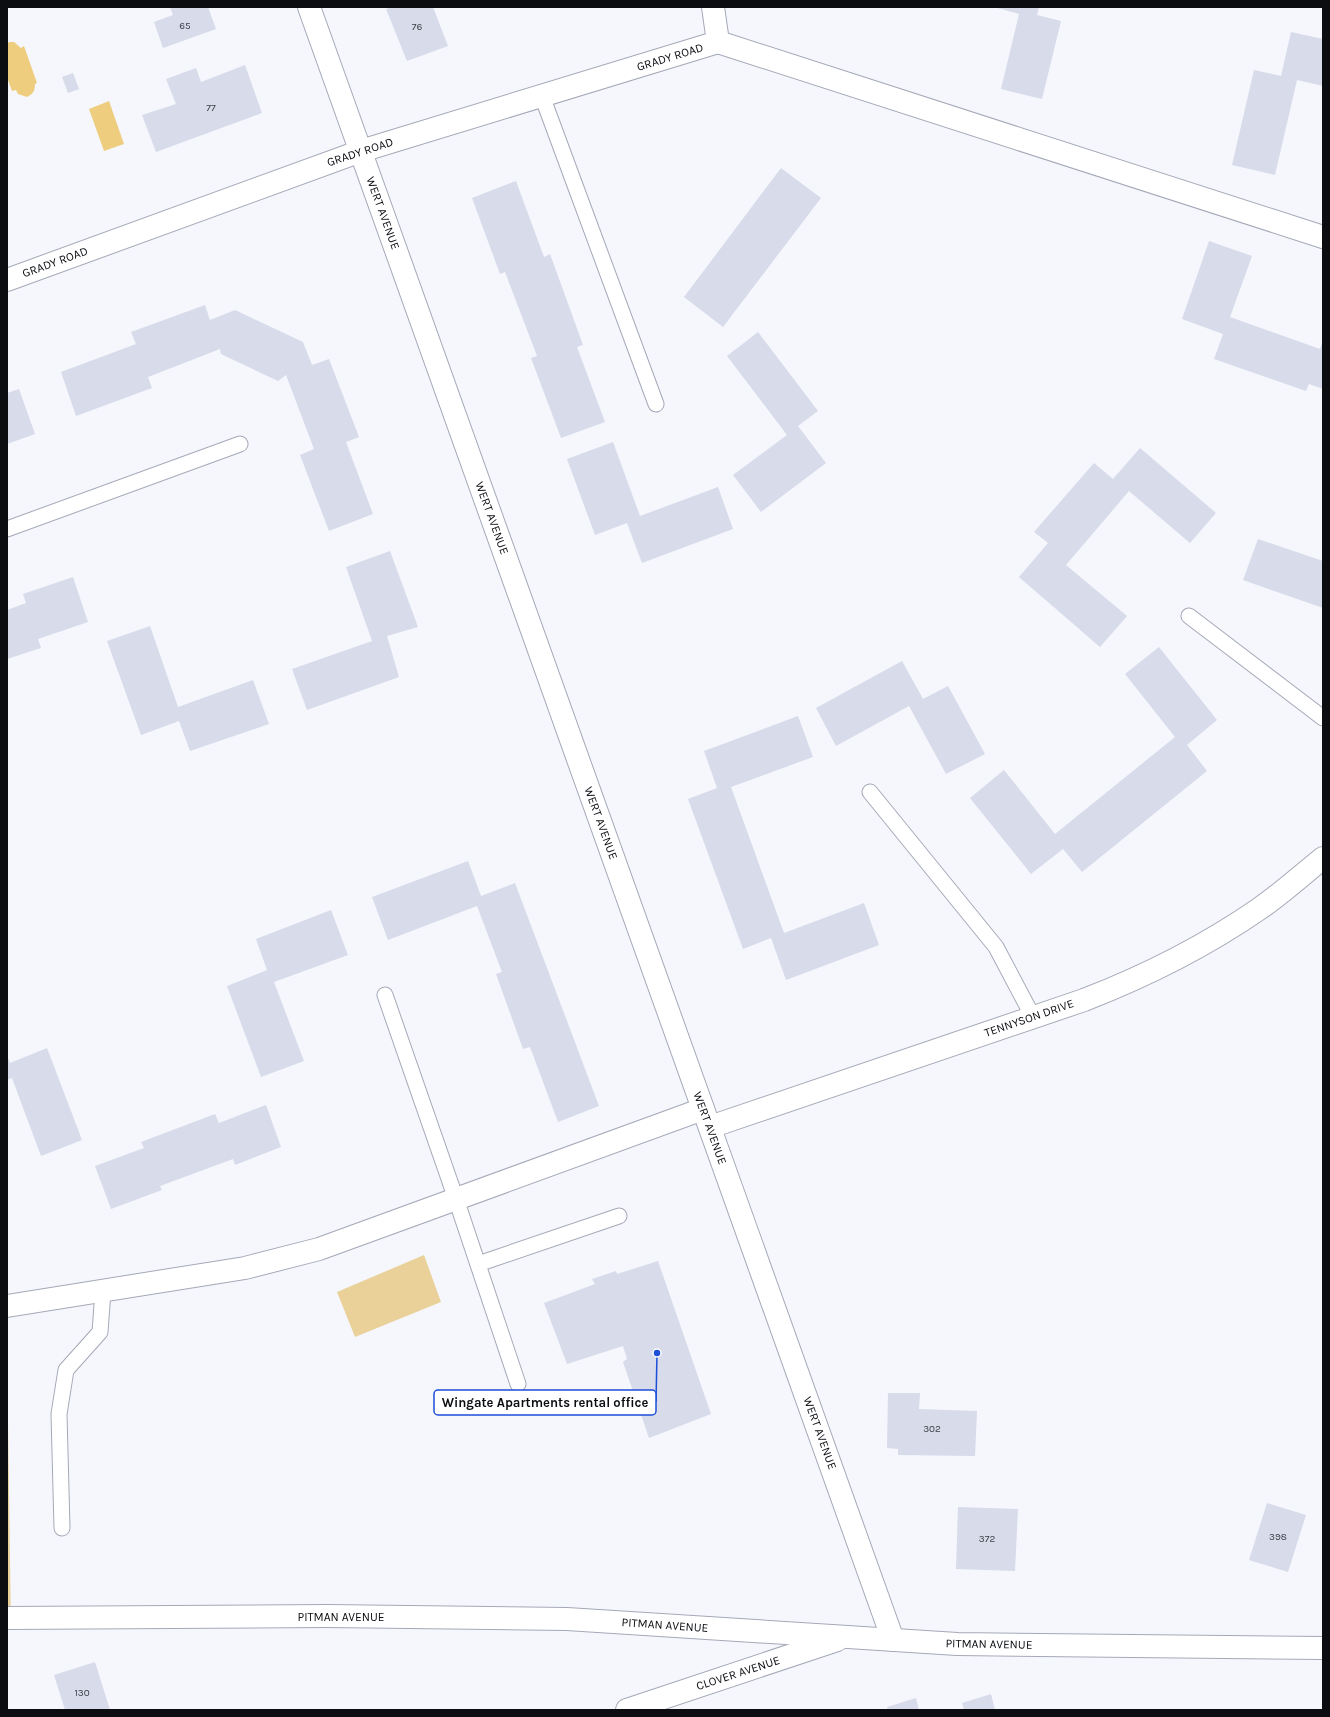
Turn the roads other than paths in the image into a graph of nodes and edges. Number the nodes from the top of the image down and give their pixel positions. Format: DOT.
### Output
graph roads {
  1 [pos="309,7"];
  2 [pos="713,7"];
  3 [pos="718,42"];
  4 [pos="542,96"];
  5 [pos="361,151"];
  6 [pos="1323,237"];
  7 [pos="7,280"];
  8 [pos="656,404"];
  9 [pos="240,444"];
  10 [pos="7,529"];
  11 [pos="1189,616"];
  12 [pos="1323,718"];
  13 [pos="870,792"];
  14 [pos="1323,858"];
  15 [pos="385,995"];
  16 [pos="1033,1017"];
  17 [pos="707,1118"];
  18 [pos="456,1199"];
  19 [pos="619,1216"];
  20 [pos="478,1264"];
  21 [pos="103,1291"];
  22 [pos="7,1306"];
  23 [pos="518,1384"];
  24 [pos="62,1528"];
  25 [pos="7,1618"];
  26 [pos="848,1636"];
  27 [pos="893,1640"];
  28 [pos="1323,1648"];
  29 [pos="627,1710"];
  1 -- 5 [label="street, WERT AVENUE"];
  2 -- 3 [label="street"];
  3 -- 4 [label="street, GRADY ROAD"];
  3 -- 6 [label="street"];
  4 -- 5 [label="street, GRADY ROAD"];
  4 -- 8 [label="lane"];
  5 -- 7 [label="street, GRADY ROAD"];
  5 -- 17 [label="street, WERT AVENUE"];
  9 -- 10 [label="lane"];
  11 -- 12 [label="lane"];
  13 -- 16 [label="lane"];
  14 -- 16 [label="street, TENNYSON DRIVE"];
  15 -- 18 [label="lane"];
  16 -- 17 [label="street, TENNYSON DRIVE"];
  17 -- 18 [label="street, TENNYSON DRIVE"];
  17 -- 27 [label="street, WERT AVENUE"];
  18 -- 20 [label="lane"];
  18 -- 21 [label="street, TENNYSON DRIVE"];
  19 -- 20 [label="lane"];
  20 -- 23 [label="lane"];
  21 -- 22 [label="street, TENNYSON DRIVE"];
  21 -- 24 [label="lane"];
  25 -- 26 [label="street, PITMAN AVENUE"];
  26 -- 27 [label="street, PITMAN AVENUE"];
  26 -- 29 [label="street, CLOVER AVENUE"];
  27 -- 28 [label="street, PITMAN AVENUE"];
}
